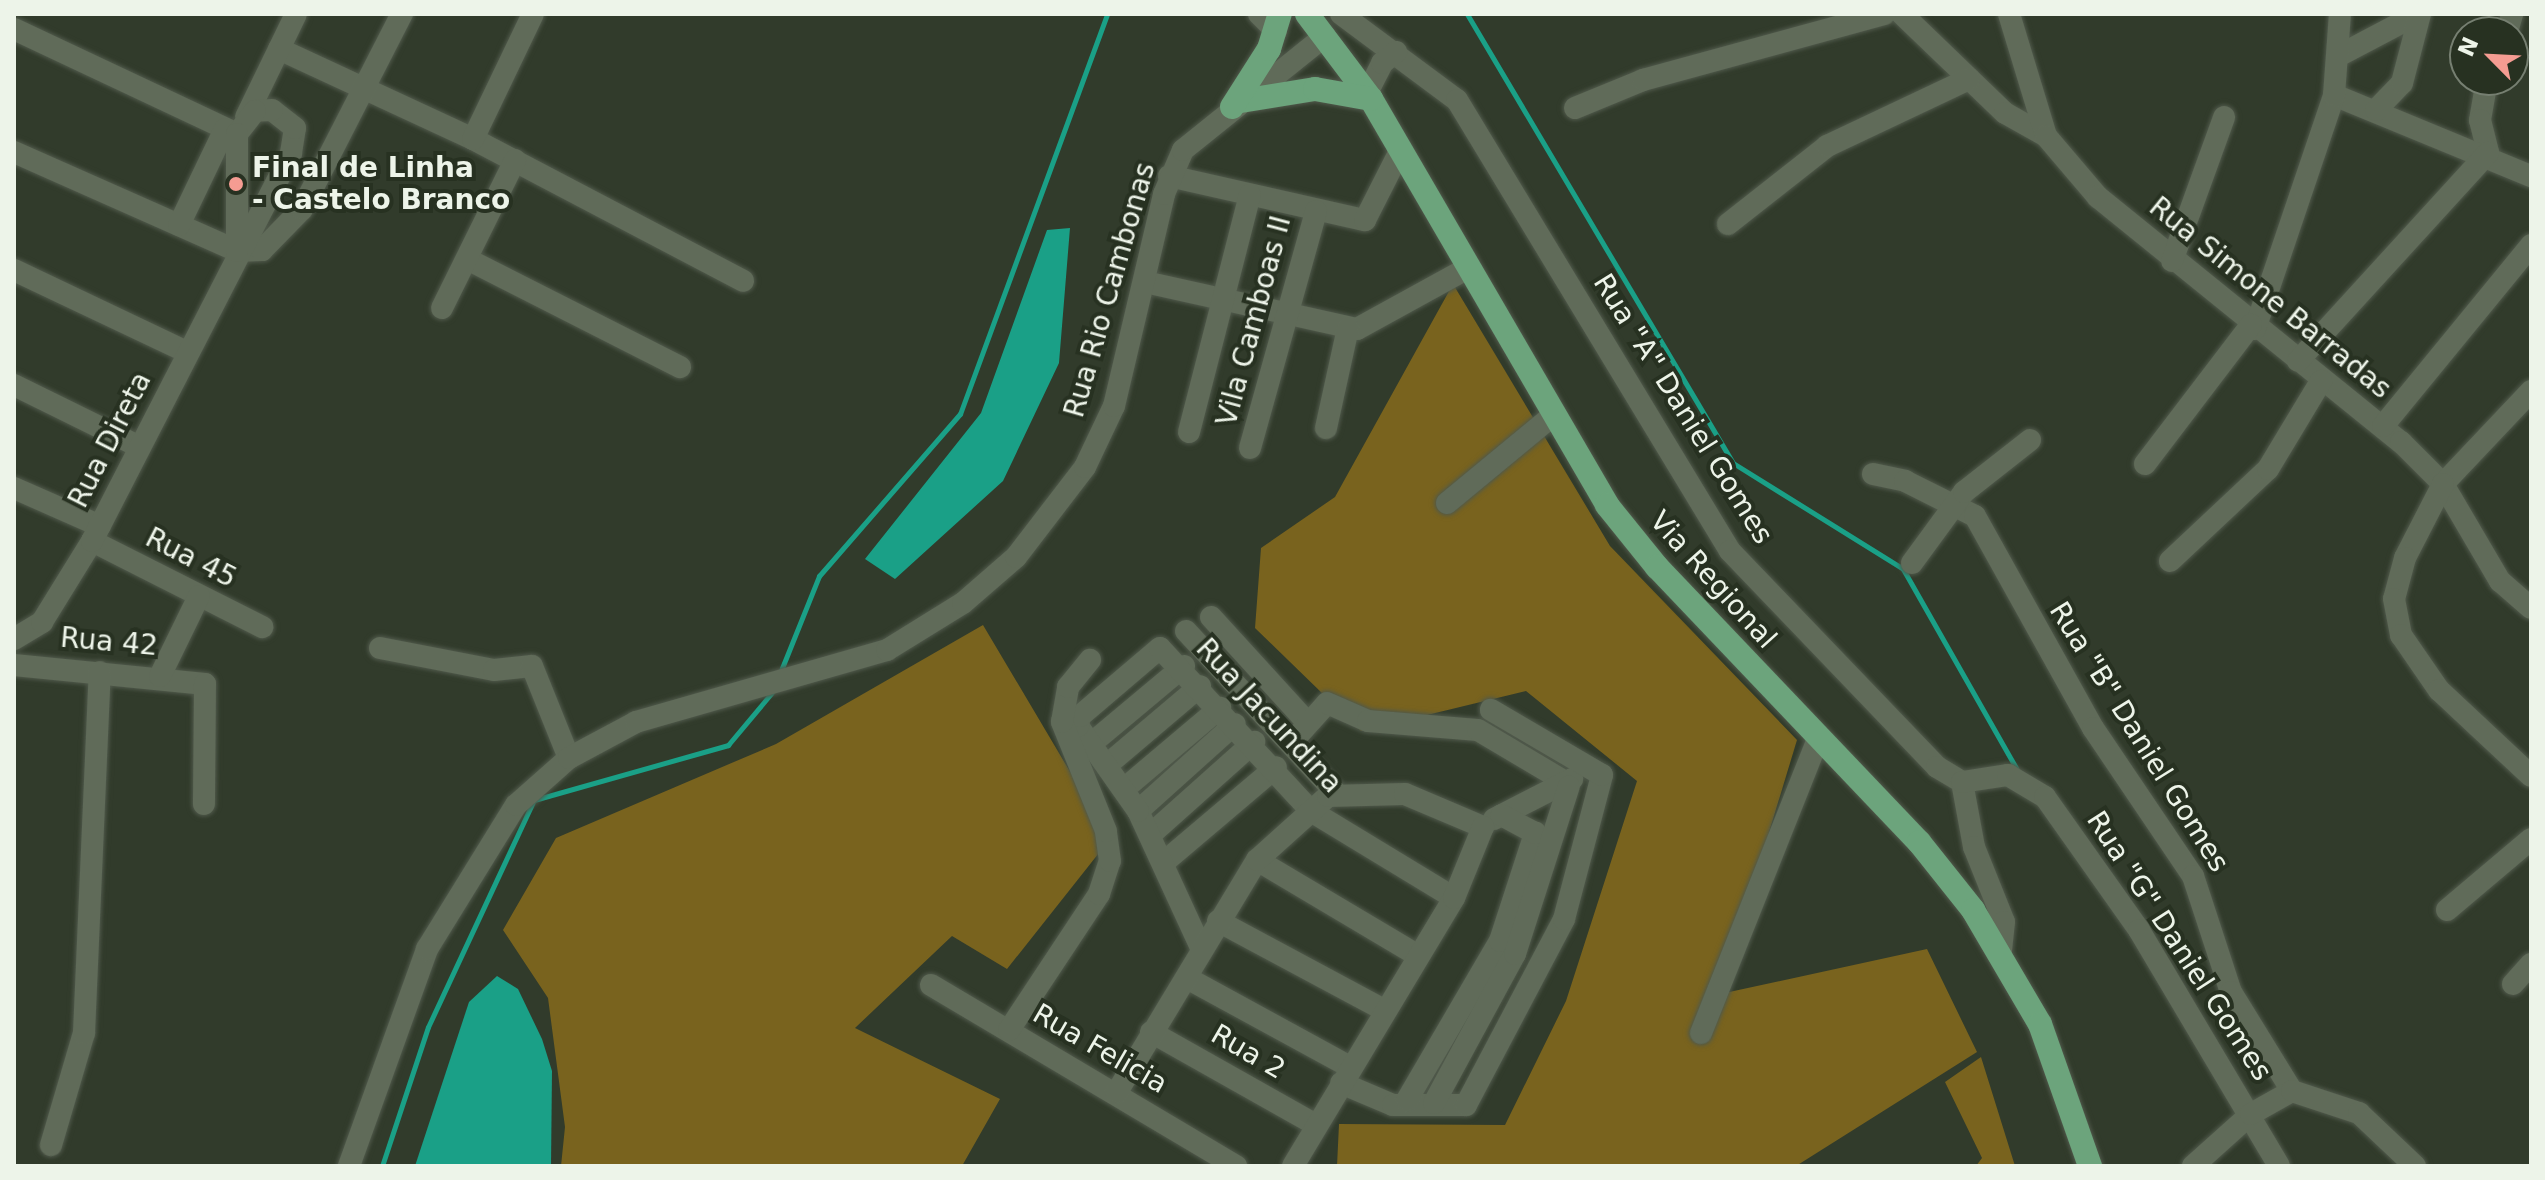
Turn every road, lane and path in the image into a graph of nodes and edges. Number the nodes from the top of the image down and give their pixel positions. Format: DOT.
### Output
graph roads {
  1 [pos="296,14"];
  2 [pos="402,14"];
  3 [pos="533,14"];
  4 [pos="1307,14"];
  5 [pos="1341,14"];
  6 [pos="1884,14"];
  7 [pos="1902,14"];
  8 [pos="2009,14"];
  9 [pos="2340,14"];
  10 [pos="2419,14"];
  11 [pos="1272,20"];
  12 [pos="14,29"];
  13 [pos="1329,41"];
  14 [pos="279,49"];
  15 [pos="1396,52"];
  16 [pos="2340,55"];
  17 [pos="1969,79"];
  18 [pos="364,89"];
  19 [pos="2334,95"];
  20 [pos="1369,96"];
  21 [pos="2484,96"];
  22 [pos="1243,99"];
  23 [pos="1575,108"];
  24 [pos="2376,110"];
  25 [pos="2224,117"];
  26 [pos="236,126"];
  27 [pos="2046,136"];
  28 [pos="473,139"];
  29 [pos="1400,151"];
  30 [pos="14,152"];
  31 [pos="2488,153"];
  32 [pos="515,160"];
  33 [pos="1169,176"];
  34 [pos="2531,176"];
  35 [pos="1250,195"];
  36 [pos="1316,211"];
  37 [pos="1728,224"];
  38 [pos="179,225"];
  39 [pos="2531,245"];
  40 [pos="237,251"];
  41 [pos="467,259"];
  42 [pos="2172,261"];
  43 [pos="1466,269"];
  44 [pos="14,270"];
  45 [pos="743,281"];
  46 [pos="1145,282"];
  47 [pos="1224,299"];
  48 [pos="442,308"];
  49 [pos="1287,314"];
  50 [pos="2253,327"];
  51 [pos="1353,328"];
  52 [pos="187,352"];
  53 [pos="2298,361"];
  54 [pos="680,367"];
  55 [pos="2321,381"];
  56 [pos="14,385"];
  57 [pos="2531,391"];
  58 [pos="1551,417"];
  59 [pos="2383,426"];
  60 [pos="1326,428"];
  61 [pos="1189,432"];
  62 [pos="2030,440"];
  63 [pos="140,447"];
  64 [pos="1250,448"];
  65 [pos="2145,464"];
  66 [pos="1873,474"];
  67 [pos="2443,484"];
  68 [pos="14,488"];
  69 [pos="1447,503"];
  70 [pos="1955,504"];
  71 [pos="96,534"];
  72 [pos="2170,561"];
  73 [pos="1912,563"];
  74 [pos="199,596"];
  75 [pos="2531,608"];
  76 [pos="1211,617"];
  77 [pos="262,627"];
  78 [pos="1186,631"];
  79 [pos="14,639"];
  80 [pos="380,648"];
  81 [pos="1090,660"];
  82 [pos="14,665"];
  83 [pos="1184,666"];
  84 [pos="100,672"];
  85 [pos="160,676"];
  86 [pos="1200,686"];
  87 [pos="1491,710"];
  88 [pos="1227,716"];
  89 [pos="1306,721"];
  90 [pos="1819,737"];
  91 [pos="1254,742"];
  92 [pos="1292,742"];
  93 [pos="1092,743"];
  94 [pos="569,758"];
  95 [pos="1107,765"];
  96 [pos="1589,765"];
  97 [pos="1276,767"];
  98 [pos="2531,776"];
  99 [pos="1962,782"];
  100 [pos="1569,785"];
  101 [pos="1124,789"];
  102 [pos="1335,792"];
  103 [pos="204,804"];
  104 [pos="1138,811"];
  105 [pos="1311,811"];
  106 [pos="1492,821"];
  107 [pos="1150,835"];
  108 [pos="2531,839"];
  109 [pos="1257,860"];
  110 [pos="1163,863"];
  111 [pos="1454,898"];
  112 [pos="2447,910"];
  113 [pos="1218,921"];
  114 [pos="1202,950"];
  115 [pos="2001,953"];
  116 [pos="1417,955"];
  117 [pos="2531,964"];
  118 [pos="1187,978"];
  119 [pos="2513,984"];
  120 [pos="931,985"];
  121 [pos="1382,1009"];
  122 [pos="1009,1030"];
  123 [pos="1151,1032"];
  124 [pos="1701,1033"];
  125 [pos="1346,1075"];
  126 [pos="2292,1091"];
  127 [pos="1117,1092"];
  128 [pos="1407,1100"];
  129 [pos="1434,1103"];
  130 [pos="2251,1114"];
  131 [pos="1316,1125"];
  132 [pos="51,1145"];
  133 [pos="2276,1162"];
  134 [pos="349,1166"];
  135 [pos="1236,1166"];
  136 [pos="1293,1166"];
  137 [pos="2090,1166"];
  138 [pos="2193,1166"];
  139 [pos="2415,1166"];
  1 -- 14 [label="street"];
  2 -- 18 [label="street"];
  3 -- 28 [label="street"];
  4 -- 13 [label="main road, Via Regional"];
  5 -- 15 [label="street, Rua \"A\" Daniel Gomes"];
  6 -- 23 [label="street"];
  7 -- 17 [label="street"];
  8 -- 27 [label="street, Rua Simone Barradas"];
  9 -- 16 [label="street"];
  10 -- 16 [label="street"];
  10 -- 24 [label="street"];
  11 -- 22 [label="main road"];
  12 -- 26 [label="street"];
  13 -- 20 [label="main road, Via Regional"];
  13 -- 22 [label="street, Rua Rio Cambonas"];
  14 -- 18 [label="street"];
  14 -- 26 [label="street"];
  15 -- 20 [label="street"];
  15 -- 99 [label="street, Rua \"A\" Daniel Gomes"];
  16 -- 19 [label="street"];
  17 -- 27 [label="street"];
  17 -- 37 [label="street"];
  18 -- 28 [label="street"];
  18 -- 40 [label="street"];
  19 -- 24 [label="street"];
  19 -- 50 [label="street"];
  20 -- 22 [label="main road"];
  20 -- 29 [label="main road, Via Regional"];
  21 -- 31 [label="street"];
  22 -- 33 [label="street, Rua Rio Cambonas"];
  24 -- 31 [label="street"];
  25 -- 42 [label="street"];
  26 -- 38 [label="street"];
  26 -- 40 [label="street, Rua Direta"];
  26 -- 40 [label="street, Rua Direta"];
  27 -- 42 [label="street, Rua Simone Barradas"];
  28 -- 32 [label="street"];
  29 -- 36 [label="street"];
  29 -- 43 [label="main road, Via Regional"];
  30 -- 38 [label="street"];
  31 -- 34 [label="street"];
  31 -- 53 [label="street"];
  32 -- 41 [label="street"];
  32 -- 45 [label="street"];
  33 -- 35 [label="street"];
  33 -- 46 [label="street, Rua Rio Cambonas"];
  35 -- 36 [label="street"];
  35 -- 47 [label="street"];
  36 -- 49 [label="street, Vila Camboas II"];
  38 -- 40 [label="street"];
  39 -- 59 [label="street"];
  40 -- 52 [label="street, Rua Direta"];
  41 -- 48 [label="street"];
  41 -- 54 [label="street"];
  42 -- 50 [label="street, Rua Simone Barradas"];
  43 -- 51 [label="street"];
  43 -- 58 [label="main road, Via Regional"];
  44 -- 52 [label="street"];
  46 -- 47 [label="street"];
  46 -- 94 [label="street, Rua Rio Cambonas"];
  47 -- 49 [label="street"];
  47 -- 61 [label="street"];
  49 -- 51 [label="street"];
  49 -- 64 [label="street, Vila Camboas II"];
  50 -- 53 [label="street, Rua Simone Barradas"];
  50 -- 65 [label="street"];
  51 -- 60 [label="street"];
  52 -- 63 [label="street, Rua Direta"];
  53 -- 55 [label="street, Rua Simone Barradas"];
  55 -- 59 [label="street, Rua Simone Barradas"];
  55 -- 72 [label="street"];
  56 -- 63 [label="street"];
  57 -- 67 [label="street"];
  58 -- 69 [label="street"];
  58 -- 90 [label="main road, Via Regional"];
  59 -- 67 [label="street, Rua Simone Barradas"];
  62 -- 70 [label="street"];
  63 -- 71 [label="street, Rua Direta"];
  66 -- 70 [label="street, Rua \"B\" Daniel Gomes"];
  67 -- 75 [label="street, Rua Simone Barradas"];
  67 -- 98 [label="street"];
  68 -- 71 [label="street, Rua 45"];
  70 -- 73 [label="street"];
  70 -- 126 [label="street, Rua \"B\" Daniel Gomes"];
  71 -- 74 [label="street, Rua 45"];
  71 -- 79 [label="street, Rua Direta"];
  74 -- 77 [label="street, Rua 45"];
  74 -- 85 [label="street"];
  76 -- 89 [label="street"];
  78 -- 92 [label="street"];
  80 -- 94 [label="street"];
  81 -- 122 [label="street"];
  82 -- 84 [label="street, Rua 42"];
  83 -- 86 [label="street, Rua Jacundina"];
  83 -- 93 [label="street"];
  83 -- 93 [label="street, Rua Jacundina"];
  84 -- 85 [label="street, Rua 42"];
  84 -- 132 [label="street"];
  85 -- 103 [label="street, Rua 42"];
  86 -- 88 [label="street, Rua Jacundina"];
  86 -- 95 [label="street"];
  87 -- 96 [label="street"];
  88 -- 91 [label="street, Rua Jacundina"];
  88 -- 101 [label="street"];
  88 -- 104 [label="street"];
  89 -- 92 [label="street"];
  89 -- 100 [label="street"];
  90 -- 115 [label="main road, Via Regional"];
  90 -- 124 [label="street"];
  91 -- 97 [label="street, Rua Jacundina"];
  91 -- 107 [label="street"];
  92 -- 102 [label="street"];
  93 -- 95 [label="street"];
  94 -- 134 [label="street, Rua Rio Cambonas"];
  95 -- 101 [label="street"];
  96 -- 100 [label="street"];
  96 -- 129 [label="street"];
  97 -- 105 [label="street, Rua Jacundina"];
  97 -- 110 [label="street"];
  99 -- 115 [label="street"];
  99 -- 130 [label="street, Rua \"G\" Daniel Gomes"];
  100 -- 106 [label="street"];
  100 -- 129 [label="street"];
  101 -- 104 [label="street"];
  102 -- 105 [label="street"];
  102 -- 106 [label="street"];
  104 -- 107 [label="street"];
  105 -- 109 [label="street"];
  105 -- 111 [label="street, Rua Jacundina"];
  106 -- 111 [label="street"];
  106 -- 128 [label="street"];
  107 -- 110 [label="street"];
  108 -- 112 [label="street"];
  109 -- 113 [label="street"];
  109 -- 116 [label="street"];
  110 -- 114 [label="street"];
  111 -- 116 [label="street"];
  113 -- 114 [label="street"];
  113 -- 121 [label="street"];
  114 -- 118 [label="street"];
  115 -- 137 [label="main road, Via Regional"];
  116 -- 121 [label="street"];
  117 -- 119 [label="street"];
  118 -- 123 [label="street"];
  118 -- 125 [label="street"];
  120 -- 122 [label="street, Rua Felicia"];
  121 -- 125 [label="street"];
  122 -- 127 [label="street, Rua Felicia"];
  123 -- 127 [label="street"];
  123 -- 131 [label="street, Rua 2"];
  125 -- 128 [label="street"];
  125 -- 131 [label="street"];
  126 -- 130 [label="street"];
  126 -- 139 [label="street"];
  127 -- 135 [label="street, Rua Felicia"];
  128 -- 129 [label="street"];
  130 -- 133 [label="street, Rua \"G\" Daniel Gomes"];
  130 -- 138 [label="street"];
  131 -- 136 [label="street"];
}
